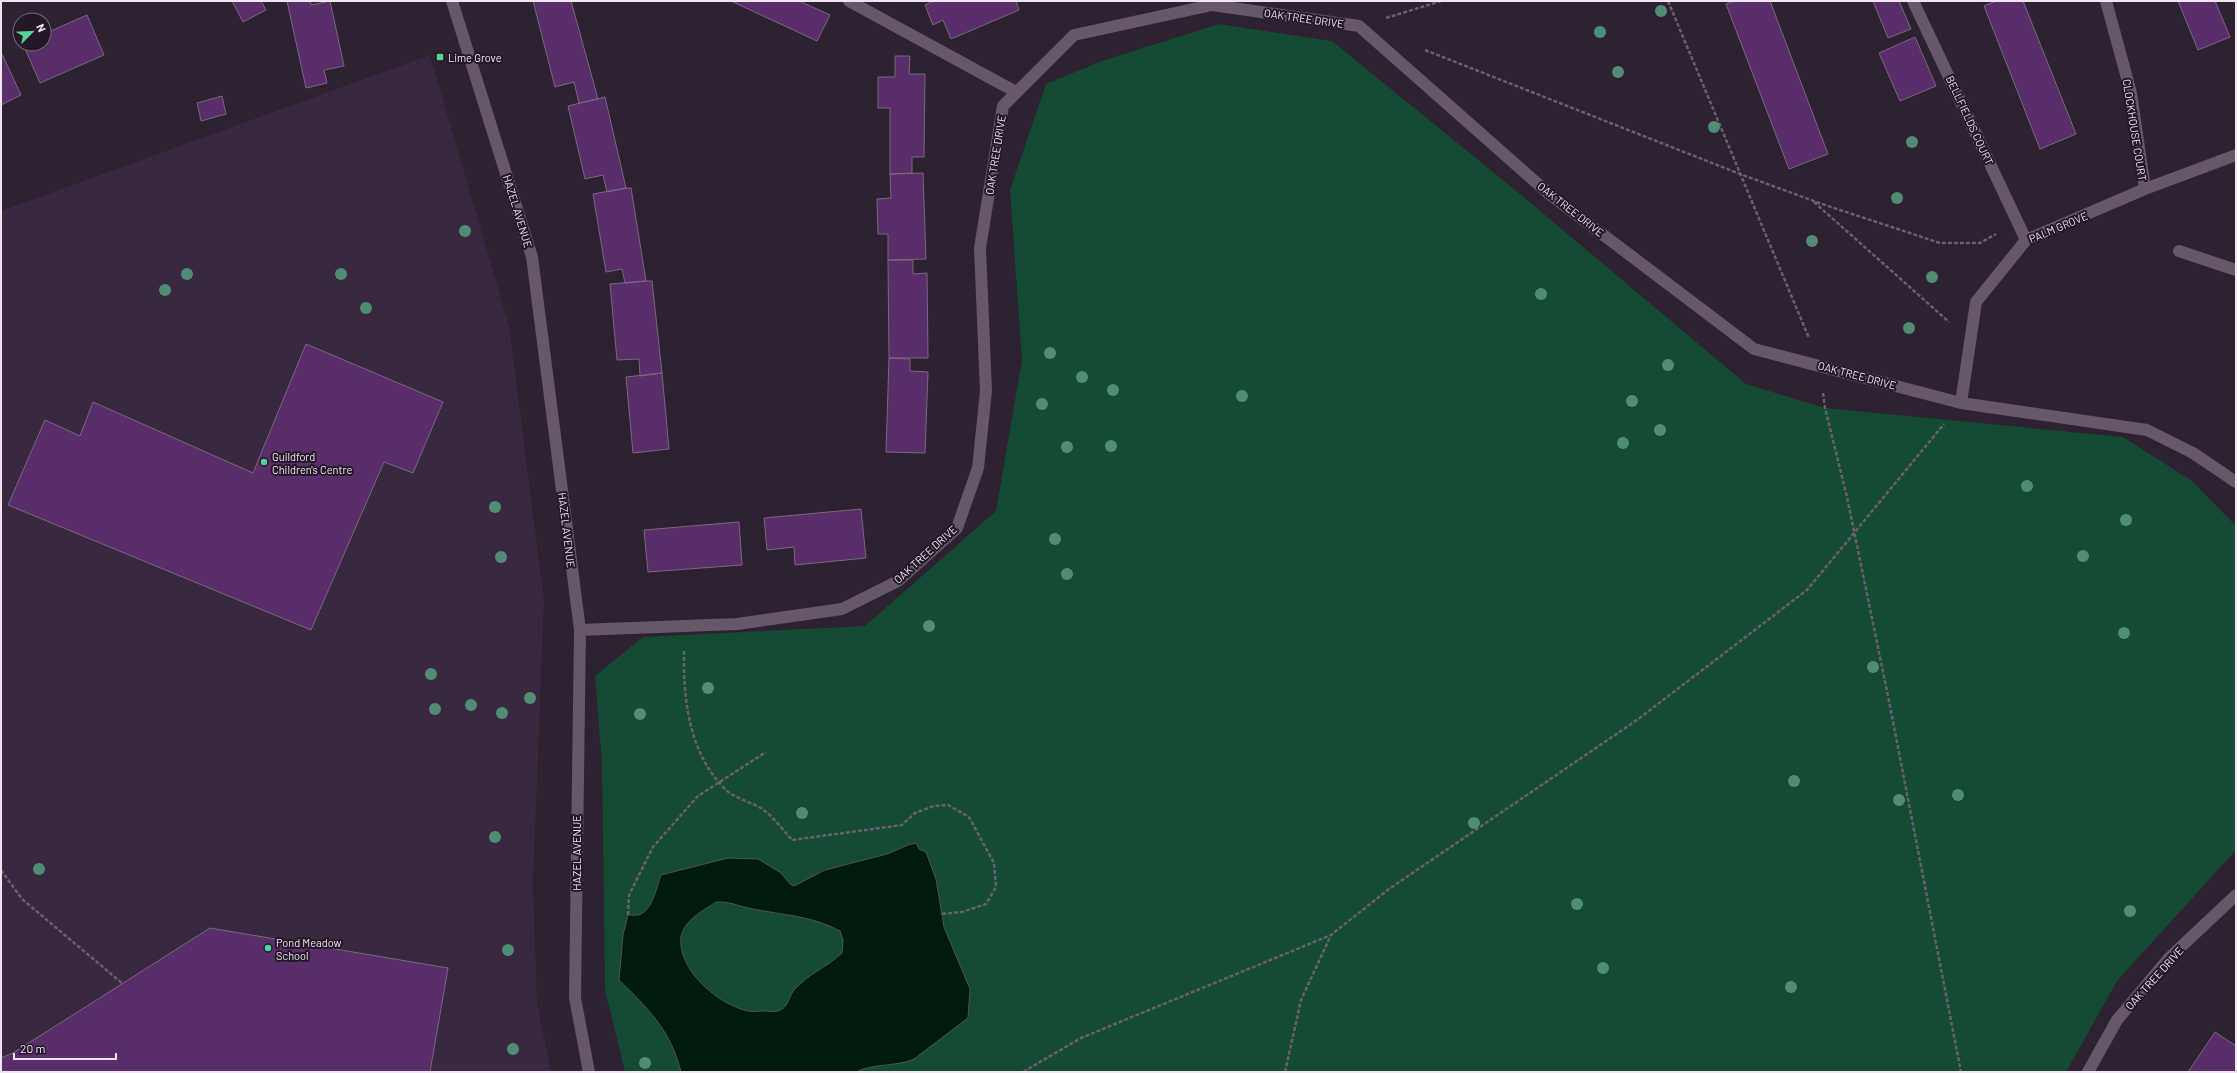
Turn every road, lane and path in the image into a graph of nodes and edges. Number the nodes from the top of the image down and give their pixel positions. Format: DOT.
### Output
graph roads {
  1 [pos="452,1"];
  2 [pos="849,1"];
  3 [pos="1441,1"];
  4 [pos="1668,1"];
  5 [pos="1913,1"];
  6 [pos="2106,1"];
  7 [pos="1359,26"];
  8 [pos="1418,48"];
  9 [pos="1016,92"];
  10 [pos="2236,155"];
  11 [pos="1740,174"];
  12 [pos="2144,190"];
  13 [pos="1812,200"];
  14 [pos="2018,222"];
  15 [pos="2026,240"];
  16 [pos="2179,250"];
  17 [pos="2236,270"];
  18 [pos="1970,341"];
  19 [pos="1820,364"];
  20 [pos="1961,403"];
  21 [pos="2235,478"];
  22 [pos="1855,533"];
  23 [pos="684,626"];
  24 [pos="580,630"];
  25 [pos="766,752"];
  26 [pos="719,781"];
  27 [pos="1,870"];
  28 [pos="2236,895"];
  29 [pos="940,914"];
  30 [pos="628,915"];
  31 [pos="1331,935"];
  32 [pos="123,984"];
  33 [pos="589,1072"];
  34 [pos="1024,1072"];
  35 [pos="1285,1072"];
  36 [pos="1961,1072"];
  37 [pos="2088,1072"];
  1 -- 24 [label="street, HAZEL AVENUE"];
  2 -- 9 [label="street"];
  3 -- 7 [label="path"];
  4 -- 11 [label="path"];
  5 -- 14 [label="street, BELLFIELDS COURT"];
  6 -- 12 [label="street, CLOCKHOUSE COURT"];
  7 -- 9 [label="street, OAK TREE DRIVE"];
  7 -- 19 [label="street, OAK TREE DRIVE"];
  8 -- 11 [label="path"];
  9 -- 23 [label="street, OAK TREE DRIVE"];
  10 -- 12 [label="street, PALM GROVE"];
  11 -- 13 [label="path"];
  11 -- 19 [label="path"];
  12 -- 15 [label="street, PALM GROVE"];
  13 -- 14 [label="path"];
  13 -- 18 [label="path"];
  14 -- 15 [label="street, BELLFIELDS COURT"];
  15 -- 18 [label="street, PALM GROVE"];
  16 -- 17 [label="street"];
  18 -- 20 [label="street, PALM GROVE"];
  19 -- 20 [label="street, OAK TREE DRIVE"];
  19 -- 22 [label="path"];
  20 -- 21 [label="street, OAK TREE DRIVE"];
  20 -- 22 [label="path"];
  22 -- 31 [label="path"];
  22 -- 36 [label="path"];
  23 -- 24 [label="street, OAK TREE DRIVE"];
  23 -- 26 [label="path"];
  24 -- 33 [label="street, HAZEL AVENUE"];
  25 -- 26 [label="path"];
  26 -- 29 [label="path"];
  26 -- 30 [label="path"];
  27 -- 32 [label="path"];
  28 -- 37 [label="street, OAK TREE DRIVE"];
  31 -- 34 [label="path"];
  31 -- 35 [label="path"];
}
